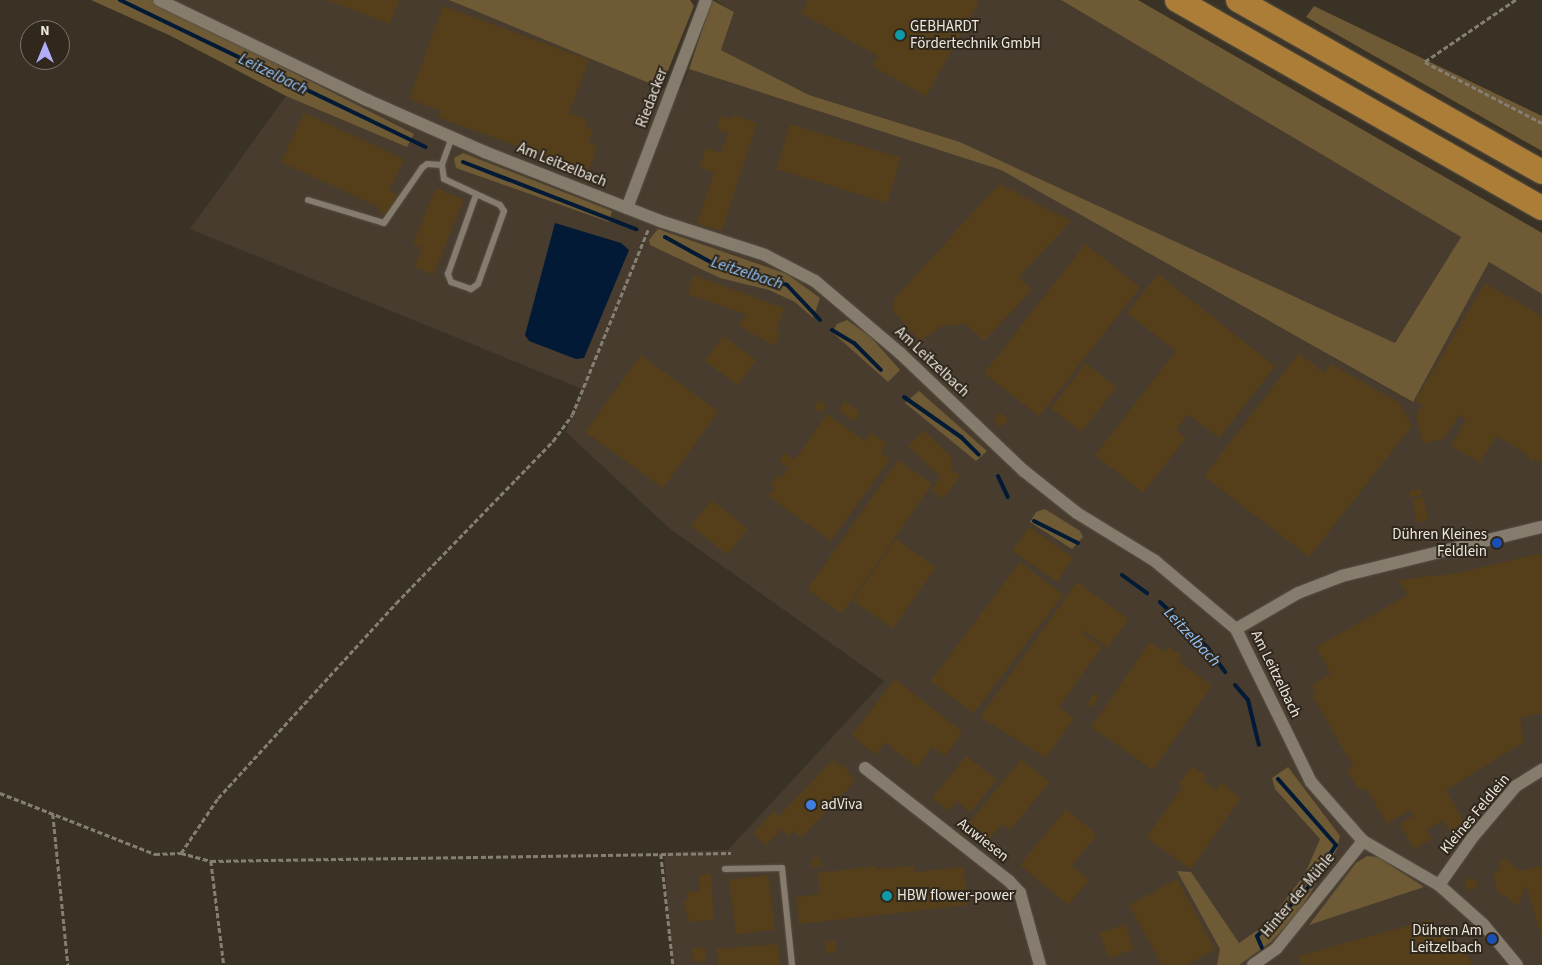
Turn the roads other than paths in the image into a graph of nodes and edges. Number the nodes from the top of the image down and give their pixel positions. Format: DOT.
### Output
graph roads {
  1 [pos="159,0"];
  2 [pos="706,0"];
  3 [pos="1177,0"];
  4 [pos="1238,0"];
  5 [pos="452,137"];
  6 [pos="442,165"];
  7 [pos="1542,172"];
  8 [pos="476,195"];
  9 [pos="308,200"];
  10 [pos="627,208"];
  11 [pos="1542,208"];
  12 [pos="1542,527"];
  13 [pos="1236,629"];
  14 [pos="865,768"];
  15 [pos="1542,770"];
  16 [pos="1363,841"];
  17 [pos="725,869"];
  18 [pos="1439,885"];
  19 [pos="792,965"];
  20 [pos="1040,965"];
  21 [pos="1252,965"];
  22 [pos="1517,965"];
  1 -- 5 [label="street, Am Leitzelbach"];
  2 -- 10 [label="street, Riedacker"];
  3 -- 11 [label="highway"];
  4 -- 7 [label="highway"];
  5 -- 6 [label="lane"];
  5 -- 10 [label="street, Am Leitzelbach"];
  6 -- 8 [label="lane"];
  6 -- 9 [label="lane"];
  8 -- 8 [label="lane"];
  10 -- 13 [label="street, Am Leitzelbach"];
  12 -- 13 [label="street"];
  13 -- 16 [label="street, Am Leitzelbach"];
  14 -- 20 [label="street, Auwiesen"];
  15 -- 18 [label="street, Kleines Feldlein"];
  16 -- 18 [label="street, Am Leitzelbach"];
  16 -- 21 [label="street, Hinter der Mühle"];
  17 -- 19 [label="lane"];
  18 -- 22 [label="street, Am Leitzelbach"];
}
